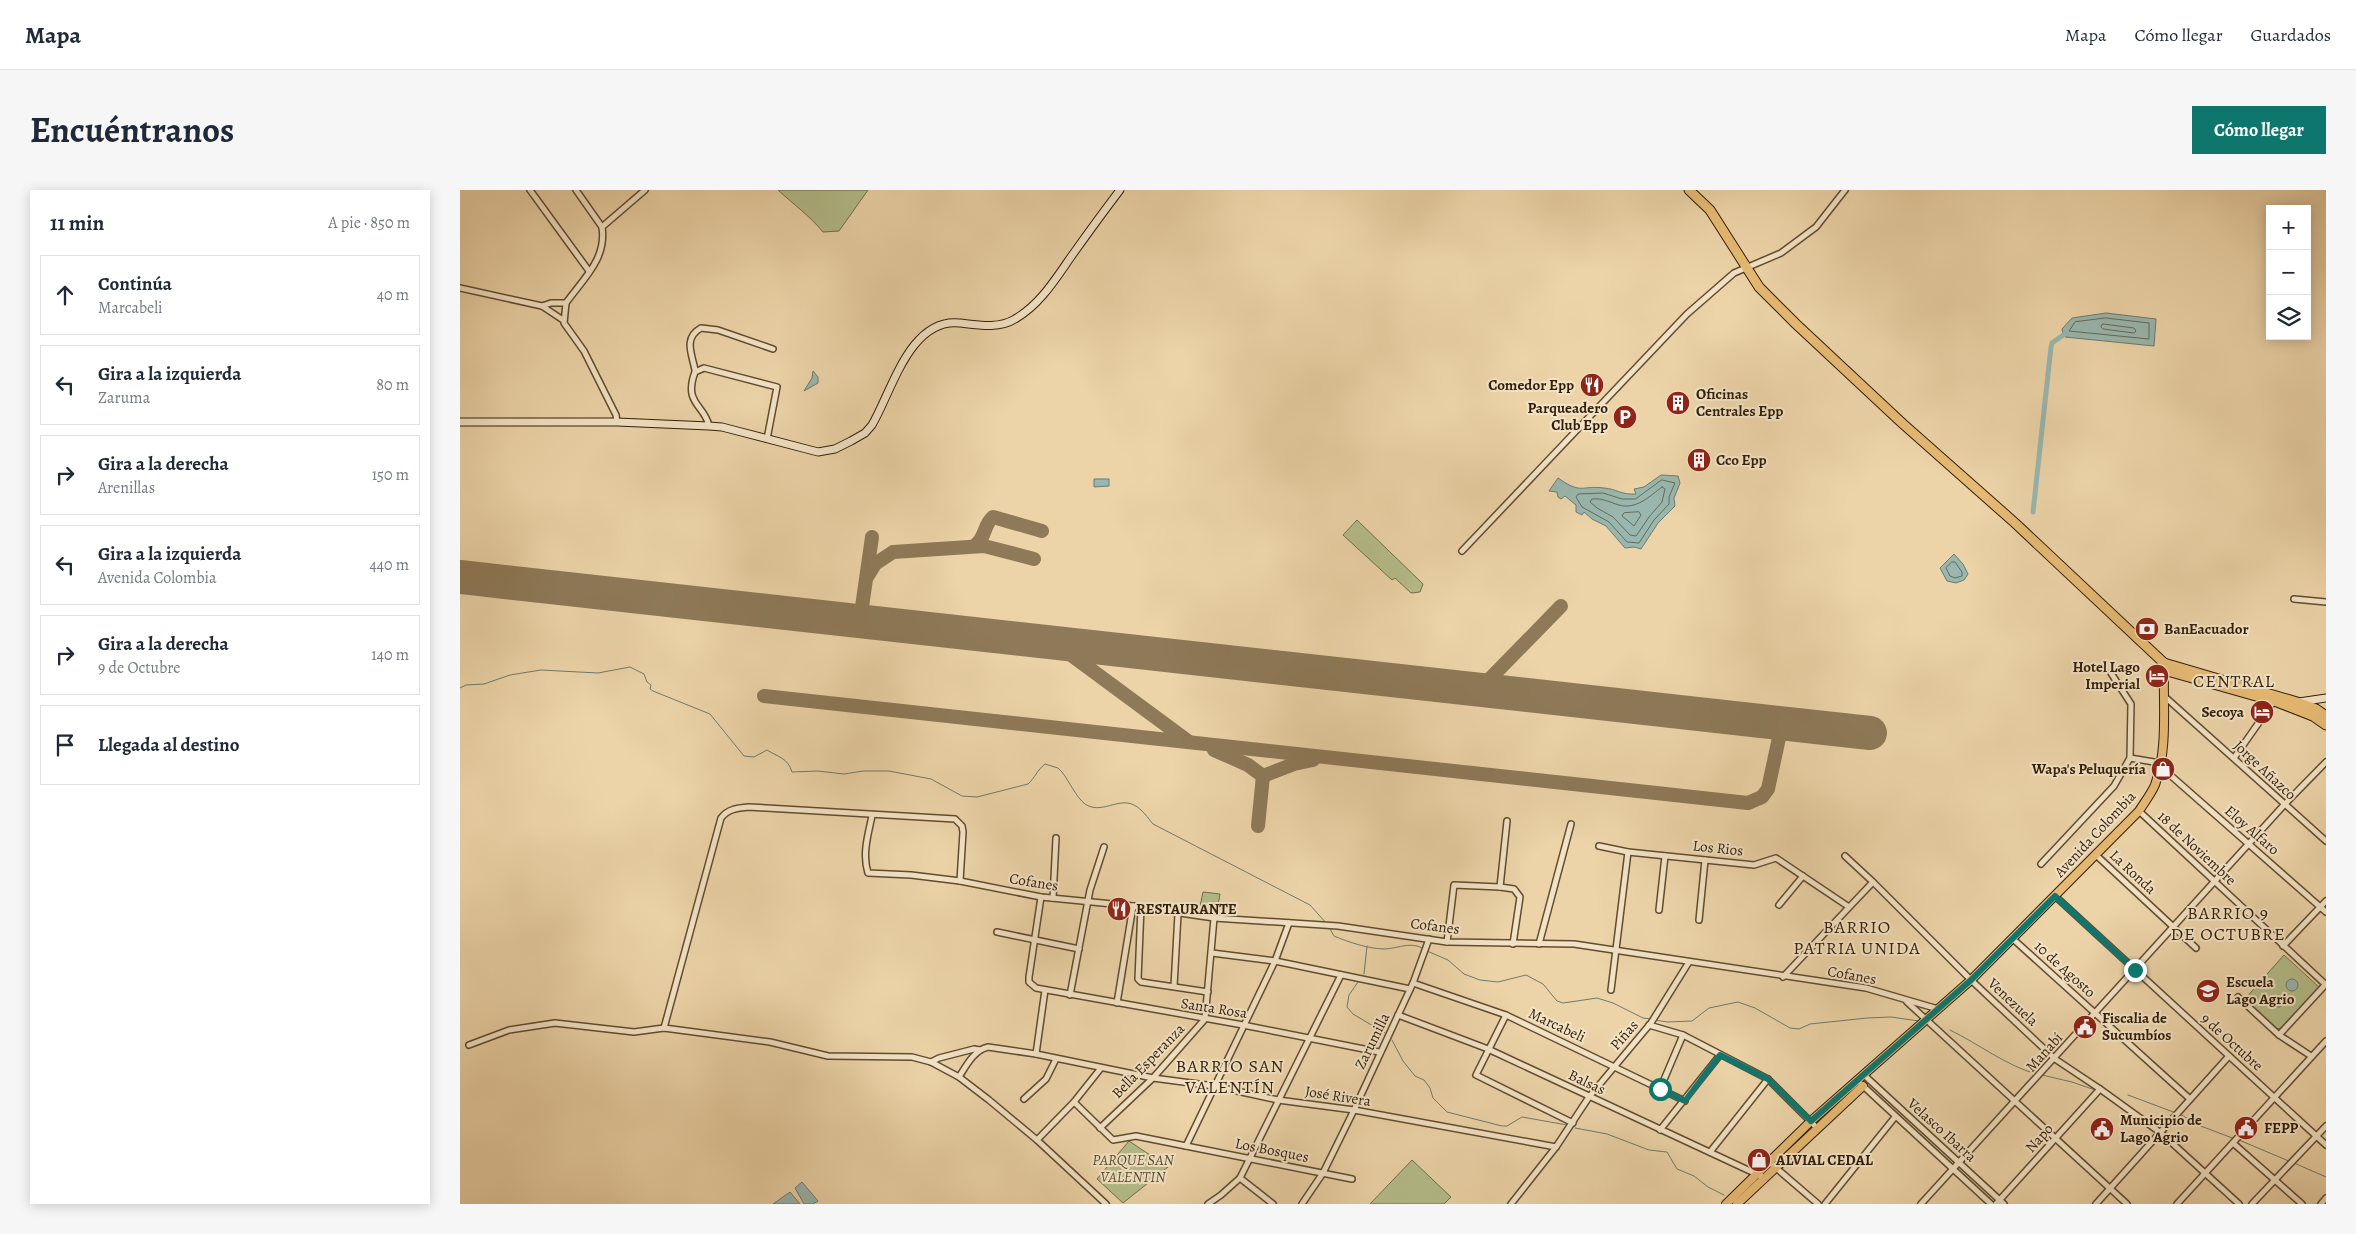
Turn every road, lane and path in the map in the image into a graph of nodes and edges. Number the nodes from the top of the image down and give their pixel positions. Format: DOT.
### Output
graph roads {
  1 [pos="530,190"];
  2 [pos="576,190"];
  3 [pos="634,190"];
  4 [pos="646,190"];
  5 [pos="1120,190"];
  6 [pos="1690,190"];
  7 [pos="1845,190"];
  8 [pos="638,196"];
  9 [pos="602,227"];
  10 [pos="1747,267"];
  11 [pos="589,271"];
  12 [pos="460,288"];
  13 [pos="566,303"];
  14 [pos="542,306"];
  15 [pos="563,320"];
  16 [pos="773,349"];
  17 [pos="695,370"];
  18 [pos="460,422"];
  19 [pos="618,422"];
  20 [pos="709,426"];
  21 [pos="767,439"];
  22 [pos="1462,551"];
  23 [pos="2294,599"];
  24 [pos="2326,602"];
  25 [pos="2164,666"];
  26 [pos="2111,673"];
  27 [pos="2164,696"];
  28 [pos="2326,698"];
  29 [pos="2274,702"];
  30 [pos="2297,702"];
  31 [pos="2326,716"];
  32 [pos="2326,725"];
  33 [pos="2130,758"];
  34 [pos="2234,758"];
  35 [pos="2326,762"];
  36 [pos="2160,768"];
  37 [pos="2284,805"];
  38 [pos="2139,811"];
  39 [pos="872,816"];
  40 [pos="1508,821"];
  41 [pos="1571,824"];
  42 [pos="1056,838"];
  43 [pos="2326,842"];
  44 [pos="2249,844"];
  45 [pos="1599,846"];
  46 [pos="1104,847"];
  47 [pos="1628,852"];
  48 [pos="2096,855"];
  49 [pos="1665,856"];
  50 [pos="1844,856"];
  51 [pos="1705,860"];
  52 [pos="2041,864"];
  53 [pos="1803,876"];
  54 [pos="960,881"];
  55 [pos="1873,882"];
  56 [pos="2214,882"];
  57 [pos="1500,886"];
  58 [pos="2055,896"];
  59 [pos="1041,897"];
  60 [pos="1053,898"];
  61 [pos="2326,901"];
  62 [pos="1088,902"];
  63 [pos="1779,905"];
  64 [pos="1133,906"];
  65 [pos="1141,907"];
  66 [pos="1849,907"];
  67 [pos="2320,907"];
  68 [pos="1658,910"];
  69 [pos="2326,912"];
  70 [pos="1178,914"];
  71 [pos="1214,918"];
  72 [pos="1699,920"];
  73 [pos="1290,923"];
  74 [pos="2173,927"];
  75 [pos="997,932"];
  76 [pos="1429,939"];
  77 [pos="2013,939"];
  78 [pos="1034,940"];
  79 [pos="1447,942"];
  80 [pos="1513,944"];
  81 [pos="1539,944"];
  82 [pos="2283,946"];
  83 [pos="2196,948"];
  84 [pos="1079,949"];
  85 [pos="1617,950"];
  86 [pos="1212,953"];
  87 [pos="1275,961"];
  88 [pos="1690,962"];
  89 [pos="2135,970"];
  90 [pos="1341,975"];
  91 [pos="1783,977"];
  92 [pos="1971,980"];
  93 [pos="1413,983"];
  94 [pos="2326,985"];
  95 [pos="1174,986"];
  96 [pos="1410,989"];
  97 [pos="1045,990"];
  98 [pos="1611,990"];
  99 [pos="1208,992"];
  100 [pos="1070,995"];
  101 [pos="2238,997"];
  102 [pos="1906,1002"];
  103 [pos="1116,1003"];
  104 [pos="1938,1009"];
  105 [pos="2096,1014"];
  106 [pos="1398,1015"];
  107 [pos="1506,1015"];
  108 [pos="1205,1019"];
  109 [pos="1926,1021"];
  110 [pos="1243,1025"];
  111 [pos="1649,1025"];
  112 [pos="664,1028"];
  113 [pos="1683,1035"];
  114 [pos="2280,1035"];
  115 [pos="1311,1038"];
  116 [pos="2326,1041"];
  117 [pos="469,1045"];
  118 [pos="1488,1049"];
  119 [pos="980,1050"];
  120 [pos="1379,1052"];
  121 [pos="1036,1054"];
  122 [pos="1720,1055"];
  123 [pos="2229,1056"];
  124 [pos="2311,1056"];
  125 [pos="1056,1059"];
  126 [pos="2055,1059"];
  127 [pos="931,1062"];
  128 [pos="1614,1065"];
  129 [pos="1101,1068"];
  130 [pos="1864,1075"];
  131 [pos="959,1078"];
  132 [pos="1153,1078"];
  133 [pos="1768,1079"];
  134 [pos="1860,1083"];
  135 [pos="1214,1086"];
  136 [pos="1660,1089"];
  137 [pos="2100,1089"];
  138 [pos="1589,1097"];
  139 [pos="2274,1097"];
  140 [pos="1024,1099"];
  141 [pos="2190,1099"];
  142 [pos="1278,1100"];
  143 [pos="1685,1101"];
  144 [pos="1074,1102"];
  145 [pos="2014,1103"];
  146 [pos="1354,1110"];
  147 [pos="1895,1117"];
  148 [pos="1811,1121"];
  149 [pos="1573,1123"];
  150 [pos="2326,1126"];
  151 [pos="1100,1128"];
  152 [pos="1818,1128"];
  153 [pos="1660,1130"];
  154 [pos="2160,1133"];
  155 [pos="2317,1136"];
  156 [pos="2055,1139"];
  157 [pos="1037,1140"];
  158 [pos="2232,1143"];
  159 [pos="2326,1145"];
  160 [pos="1186,1146"];
  161 [pos="1556,1147"];
  162 [pos="1710,1152"];
  163 [pos="1250,1158"];
  164 [pos="1768,1161"];
  165 [pos="1959,1163"];
  166 [pos="1775,1166"];
  167 [pos="1953,1169"];
  168 [pos="1323,1174"];
  169 [pos="2205,1174"];
  170 [pos="1760,1175"];
  171 [pos="1240,1178"];
  172 [pos="1352,1180"];
  173 [pos="2276,1180"];
  174 [pos="2110,1189"];
  175 [pos="2326,1198"];
  176 [pos="2000,1203"];
  177 [pos="1106,1204"];
  178 [pos="1208,1204"];
  179 [pos="1273,1204"];
  180 [pos="1302,1204"];
  181 [pos="1511,1204"];
  182 [pos="1726,1204"];
  183 [pos="1737,1204"];
  184 [pos="1818,1204"];
  185 [pos="1825,1204"];
  186 [pos="1921,1204"];
  187 [pos="1991,1204"];
  188 [pos="2096,1204"];
  189 [pos="2127,1204"];
  190 [pos="2177,1204"];
  191 [pos="2239,1204"];
  192 [pos="2252,1204"];
  193 [pos="2302,1204"];
  194 [pos="2321,1204"];
  1 -- 11 [label="street"];
  2 -- 9 [label="street"];
  3 -- 8 [label="street"];
  4 -- 8 [label="street"];
  5 -- 21 [label="main road"];
  6 -- 10 [label="highway"];
  7 -- 10 [label="street"];
  8 -- 9 [label="street"];
  9 -- 11 [label="street"];
  10 -- 22 [label="street"];
  10 -- 25 [label="highway"];
  11 -- 13 [label="street"];
  12 -- 14 [label="street"];
  13 -- 14 [label="street"];
  13 -- 15 [label="street"];
  14 -- 15 [label="street"];
  15 -- 19 [label="street"];
  16 -- 17 [label="street"];
  17 -- 20 [label="street"];
  17 -- 21 [label="street"];
  18 -- 19 [label="main road"];
  19 -- 20 [label="main road"];
  20 -- 21 [label="main road"];
  23 -- 24 [label="street"];
  25 -- 27 [label="main road, Avenida Colombia"];
  25 -- 29 [label="highway"];
  25 -- 30 [label="highway"];
  26 -- 33 [label="street"];
  27 -- 34 [label="street, Jorge Añazco"];
  27 -- 36 [label="main road, Avenida Colombia"];
  28 -- 30 [label="main road"];
  29 -- 32 [label="highway"];
  29 -- 34 [label="street"];
  30 -- 31 [label="highway"];
  33 -- 36 [label="street, Eloy Alfaro"];
  33 -- 52 [label="street"];
  34 -- 37 [label="street, Jorge Añazco"];
  35 -- 37 [label="street, Manabí"];
  36 -- 38 [label="main road, Avenida Colombia"];
  36 -- 44 [label="street, Eloy Alfaro"];
  37 -- 43 [label="street, Jorge Añazco"];
  37 -- 44 [label="street, Manabí"];
  38 -- 48 [label="main road, Avenida Colombia"];
  38 -- 56 [label="street, 18 de Noviembre"];
  39 -- 54 [label="street"];
  39 -- 54 [label="street, Cofanes"];
  39 -- 112 [label="street"];
  40 -- 57 [label="street"];
  41 -- 81 [label="street"];
  42 -- 60 [label="street"];
  44 -- 56 [label="street, Manabí"];
  44 -- 67 [label="street, Eloy Alfaro"];
  45 -- 47 [label="street, Los Rios"];
  46 -- 62 [label="street"];
  47 -- 49 [label="street, Los Rios"];
  47 -- 85 [label="street"];
  48 -- 58 [label="main road, Avenida Colombia"];
  48 -- 74 [label="street, La Ronda"];
  49 -- 51 [label="street, Los Rios"];
  49 -- 68 [label="street"];
  50 -- 55 [label="street, Venezuela"];
  51 -- 53 [label="street, Los Rios"];
  51 -- 72 [label="street"];
  53 -- 63 [label="street"];
  53 -- 66 [label="street, Los Rios"];
  54 -- 59 [label="street, Cofanes"];
  55 -- 66 [label="street"];
  55 -- 92 [label="street, Venezuela"];
  56 -- 74 [label="street, Manabí"];
  56 -- 82 [label="street, 18 de Noviembre"];
  57 -- 79 [label="street"];
  57 -- 80 [label="street"];
  58 -- 77 [label="main road, Avenida Colombia"];
  58 -- 89 [label="street, 9 de Octubre"];
  59 -- 60 [label="street, Cofanes"];
  59 -- 78 [label="street"];
  60 -- 62 [label="street, Cofanes"];
  61 -- 67 [label="street"];
  62 -- 64 [label="street, Cofanes"];
  62 -- 84 [label="street"];
  64 -- 65 [label="street, Cofanes"];
  64 -- 103 [label="street"];
  65 -- 70 [label="street, Cofanes"];
  65 -- 95 [label="street"];
  66 -- 91 [label="street"];
  67 -- 69 [label="street, Eloy Alfaro"];
  67 -- 82 [label="street"];
  70 -- 71 [label="street, Cofanes"];
  70 -- 95 [label="street"];
  71 -- 73 [label="street, Cofanes"];
  71 -- 86 [label="street, Bella Esperanza"];
  73 -- 76 [label="street, Cofanes"];
  73 -- 87 [label="street"];
  74 -- 83 [label="street, La Ronda"];
  74 -- 89 [label="street, Manabí"];
  75 -- 78 [label="street"];
  76 -- 79 [label="street, Cofanes"];
  76 -- 93 [label="street, Zarumilla"];
  77 -- 92 [label="main road, Avenida Colombia"];
  77 -- 105 [label="street, 10 de Agosto"];
  78 -- 84 [label="street"];
  78 -- 97 [label="street"];
  79 -- 80 [label="street, Cofanes"];
  80 -- 81 [label="street, Cofanes"];
  81 -- 85 [label="street, Cofanes"];
  82 -- 94 [label="street, 18 de Noviembre"];
  84 -- 100 [label="street"];
  85 -- 88 [label="street, Cofanes"];
  85 -- 98 [label="street"];
  86 -- 87 [label="street"];
  86 -- 99 [label="street, Bella Esperanza"];
  87 -- 90 [label="street"];
  87 -- 110 [label="street"];
  88 -- 91 [label="street, Cofanes"];
  88 -- 111 [label="street, Piñas"];
  89 -- 105 [label="street, Manabí"];
  89 -- 123 [label="street, 9 de Octubre"];
  90 -- 96 [label="street"];
  90 -- 115 [label="street"];
  91 -- 102 [label="street, Cofanes"];
  92 -- 104 [label="main road, Avenida Colombia"];
  92 -- 126 [label="street, Venezuela"];
  93 -- 96 [label="street, Zarumilla"];
  93 -- 107 [label="street, Marcabeli"];
  94 -- 114 [label="street"];
  95 -- 99 [label="street"];
  96 -- 106 [label="street, Zarumilla"];
  97 -- 100 [label="street, Santa Rosa"];
  97 -- 121 [label="street"];
  99 -- 108 [label="street, Bella Esperanza"];
  100 -- 103 [label="street, Santa Rosa"];
  101 -- 114 [label="street"];
  102 -- 104 [label="street, Cofanes"];
  102 -- 109 [label="street, Cofanes"];
  103 -- 108 [label="street, Santa Rosa"];
  104 -- 109 [label="main road, Avenida Colombia"];
  105 -- 126 [label="street, Manabí"];
  105 -- 141 [label="street, 10 de Agosto"];
  106 -- 118 [label="street, Balsas"];
  106 -- 120 [label="street, Zarumilla"];
  107 -- 118 [label="street"];
  107 -- 128 [label="street, Marcabeli"];
  108 -- 110 [label="street, Santa Rosa"];
  108 -- 132 [label="street, Bella Esperanza"];
  109 -- 130 [label="main road, Avenida Colombia"];
  109 -- 145 [label="street, Cofanes"];
  110 -- 115 [label="street, Santa Rosa"];
  110 -- 135 [label="street"];
  111 -- 113 [label="street"];
  111 -- 128 [label="street, Piñas"];
  112 -- 117 [label="street"];
  112 -- 127 [label="street"];
  113 -- 122 [label="street"];
  113 -- 136 [label="street"];
  114 -- 124 [label="street"];
  115 -- 120 [label="street, Santa Rosa"];
  115 -- 142 [label="street"];
  116 -- 124 [label="street"];
  118 -- 138 [label="street, Balsas"];
  118 -- 149 [label="street"];
  119 -- 121 [label="street, José Rivera"];
  119 -- 127 [label="street, José Rivera"];
  119 -- 131 [label="street"];
  120 -- 146 [label="street, Zarumilla"];
  121 -- 125 [label="street, José Rivera"];
  122 -- 133 [label="street"];
  122 -- 143 [label="street"];
  123 -- 139 [label="street, 9 de Octubre"];
  123 -- 141 [label="street"];
  124 -- 139 [label="street"];
  125 -- 129 [label="street, José Rivera"];
  125 -- 140 [label="street"];
  126 -- 137 [label="street, Venezuela"];
  126 -- 145 [label="street, Manabí"];
  127 -- 131 [label="street"];
  128 -- 136 [label="street, Marcabeli"];
  128 -- 138 [label="street, Piñas"];
  129 -- 132 [label="street, José Rivera"];
  129 -- 144 [label="street"];
  130 -- 134 [label="main road, Avenida Colombia"];
  130 -- 165 [label="street, Velasco Ibarra"];
  131 -- 157 [label="street"];
  132 -- 135 [label="street, José Rivera"];
  132 -- 151 [label="street, Bella Esperanza"];
  133 -- 148 [label="street"];
  133 -- 162 [label="street"];
  134 -- 147 [label="street, Velasco Ibarra"];
  134 -- 148 [label="main road, Avenida Colombia"];
  134 -- 152 [label="main road, Avenida Colombia"];
  135 -- 142 [label="street, José Rivera"];
  135 -- 160 [label="street"];
  136 -- 143 [label="street, Marcabeli"];
  137 -- 154 [label="street, Venezuela"];
  137 -- 156 [label="street, Napo"];
  138 -- 149 [label="street, Piñas"];
  138 -- 153 [label="street, Balsas"];
  139 -- 155 [label="street, 9 de Octubre"];
  139 -- 158 [label="street"];
  141 -- 154 [label="street"];
  142 -- 146 [label="street, José Rivera"];
  142 -- 163 [label="street"];
  143 -- 153 [label="street"];
  144 -- 151 [label="street"];
  144 -- 157 [label="street"];
  145 -- 156 [label="street, Cofanes"];
  145 -- 165 [label="street, Manabí"];
  146 -- 161 [label="street, José Rivera"];
  146 -- 168 [label="street, Zarumilla"];
  147 -- 167 [label="street, Velasco Ibarra"];
  147 -- 185 [label="street"];
  148 -- 152 [label="street"];
  148 -- 164 [label="main road, Avenida Colombia"];
  149 -- 161 [label="street, Piñas"];
  150 -- 155 [label="street"];
  151 -- 160 [label="street, Los Bosques"];
  152 -- 166 [label="main road, Avenida Colombia"];
  153 -- 162 [label="street, Balsas"];
  154 -- 169 [label="street, Venezuela"];
  154 -- 174 [label="street"];
  155 -- 159 [label="street, 9 de Octubre"];
  155 -- 173 [label="street"];
  156 -- 174 [label="street, Cofanes"];
  156 -- 176 [label="street, Napo"];
  157 -- 177 [label="street"];
  158 -- 169 [label="street"];
  158 -- 173 [label="street"];
  160 -- 163 [label="street, Los Bosques"];
  161 -- 181 [label="street, Piñas"];
  162 -- 170 [label="street, Balsas"];
  163 -- 168 [label="street, Los Bosques"];
  163 -- 171 [label="street"];
  164 -- 166 [label="street"];
  164 -- 170 [label="main road, Avenida Colombia"];
  165 -- 167 [label="street, Manabí"];
  165 -- 176 [label="street, Velasco Ibarra"];
  166 -- 170 [label="main road, Avenida Colombia"];
  166 -- 184 [label="street"];
  167 -- 186 [label="street, Manabí"];
  167 -- 187 [label="street, Velasco Ibarra"];
  168 -- 172 [label="street, Los Bosques"];
  168 -- 180 [label="street, Zarumilla"];
  169 -- 190 [label="street"];
  169 -- 191 [label="street, Venezuela"];
  170 -- 182 [label="main road, Avenida Colombia"];
  170 -- 183 [label="main road, Avenida Colombia"];
  171 -- 178 [label="street"];
  171 -- 179 [label="street"];
  173 -- 192 [label="street"];
  173 -- 193 [label="street"];
  174 -- 188 [label="street"];
  174 -- 189 [label="street, Cofanes"];
  175 -- 194 [label="street"];
}
